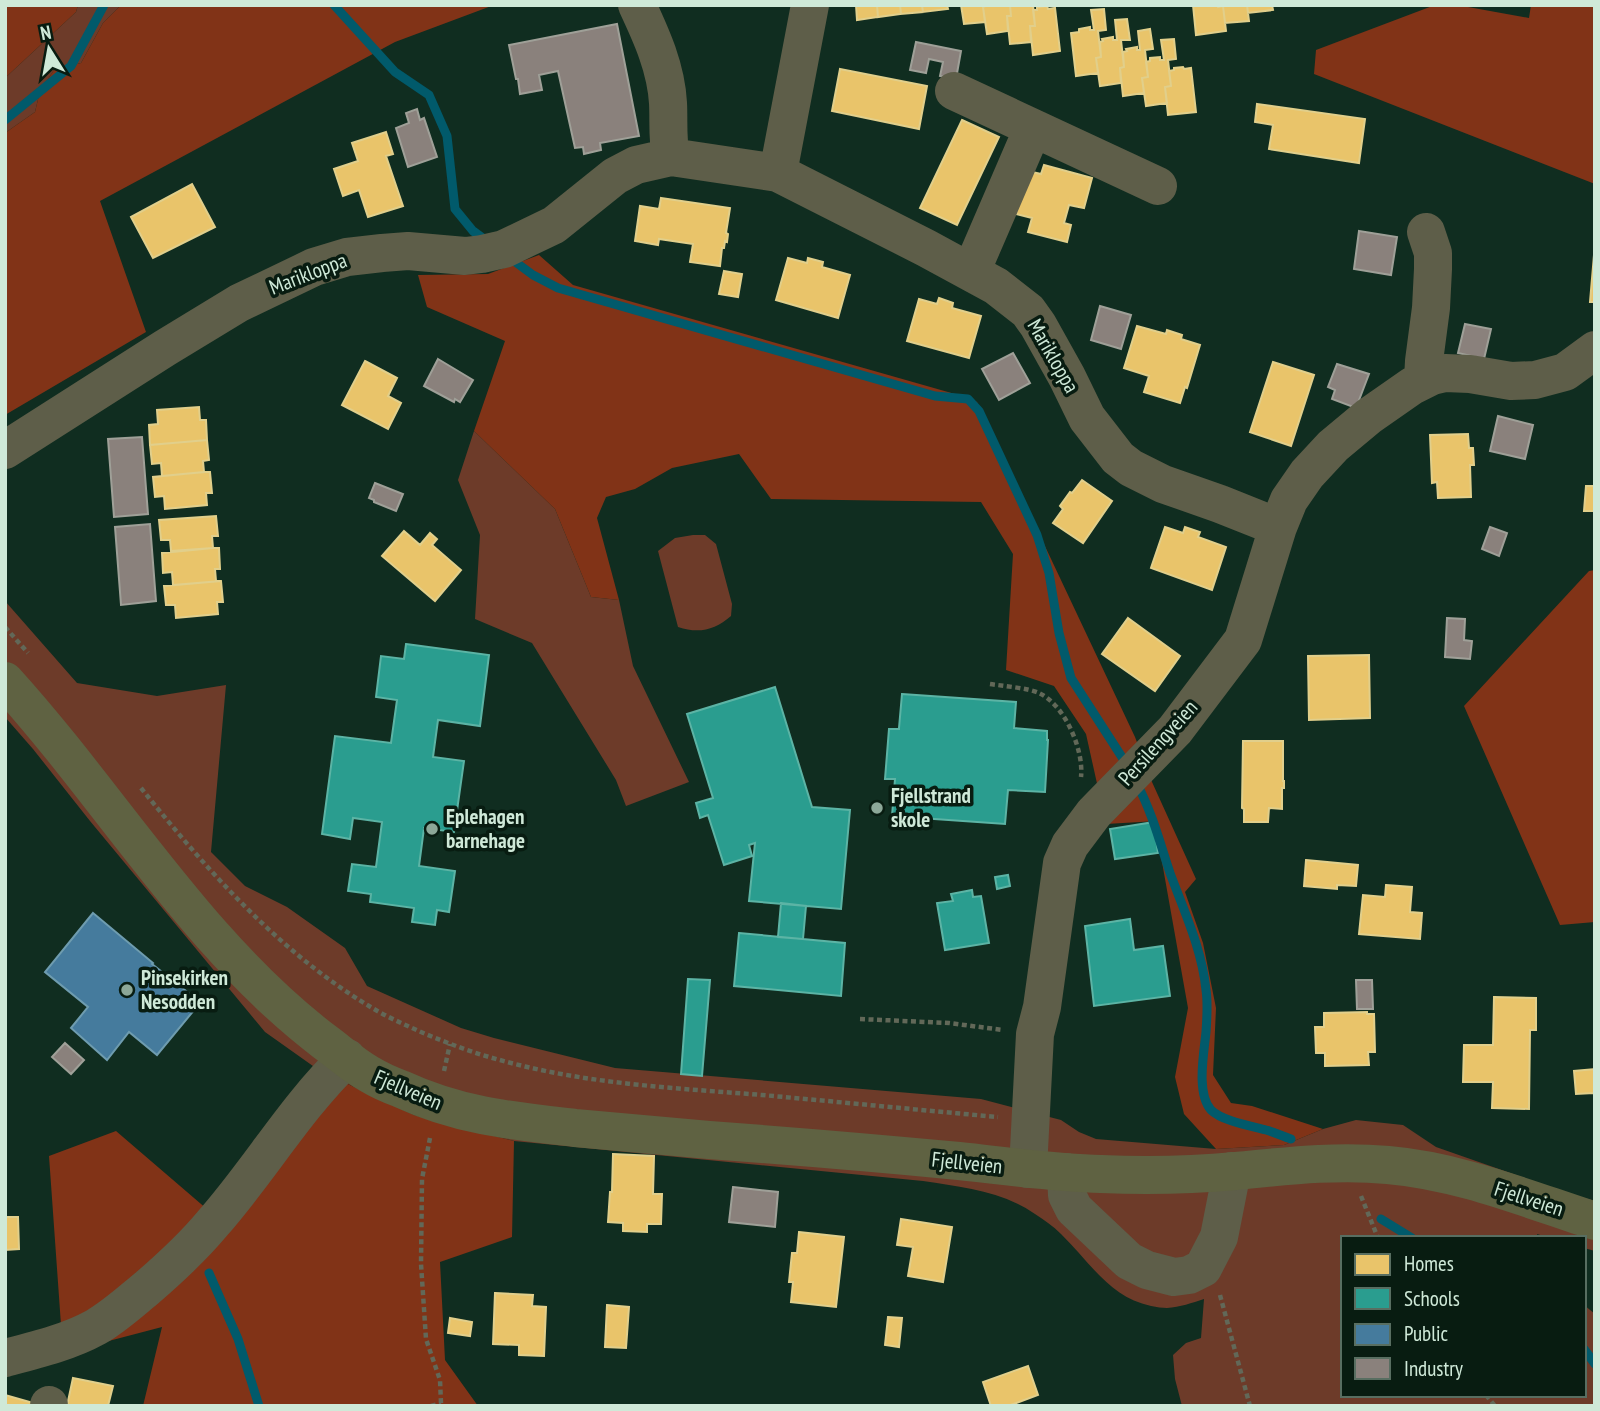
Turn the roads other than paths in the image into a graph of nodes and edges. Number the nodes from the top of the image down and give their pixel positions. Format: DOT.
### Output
graph roads {
  1 [pos="637,5"];
  2 [pos="810,5"];
  3 [pos="954,91"];
  4 [pos="1033,128"];
  5 [pos="671,157"];
  6 [pos="778,173"];
  7 [pos="1158,186"];
  8 [pos="1426,232"];
  9 [pos="971,271"];
  10 [pos="1595,350"];
  11 [pos="1423,380"];
  12 [pos="5,450"];
  13 [pos="1278,527"];
  14 [pos="17,668"];
  15 [pos="347,1058"];
  16 [pos="1028,1169"];
  17 [pos="1232,1171"];
  18 [pos="1066,1172"];
  19 [pos="1595,1221"];
  20 [pos="5,1358"];
  1 -- 5 [label="street"];
  2 -- 6 [label="street"];
  3 -- 4 [label="street"];
  4 -- 7 [label="street"];
  4 -- 9 [label="street"];
  5 -- 6 [label="street, Marikloppa"];
  5 -- 12 [label="street, Marikloppa"];
  6 -- 9 [label="street, Marikloppa"];
  8 -- 11 [label="street"];
  9 -- 13 [label="street, Marikloppa"];
  10 -- 11 [label="street, Persilengveien"];
  11 -- 13 [label="street, Persilengveien"];
  13 -- 16 [label="street, Persilengveien"];
  14 -- 15 [label="main road, Fjellveien"];
  15 -- 16 [label="main road, Fjellveien"];
  15 -- 20 [label="street"];
  16 -- 18 [label="main road, Fjellveien"];
  17 -- 18 [label="main road, Fjellveien"];
  17 -- 18 [label="street"];
  17 -- 19 [label="main road, Fjellveien"];
}
